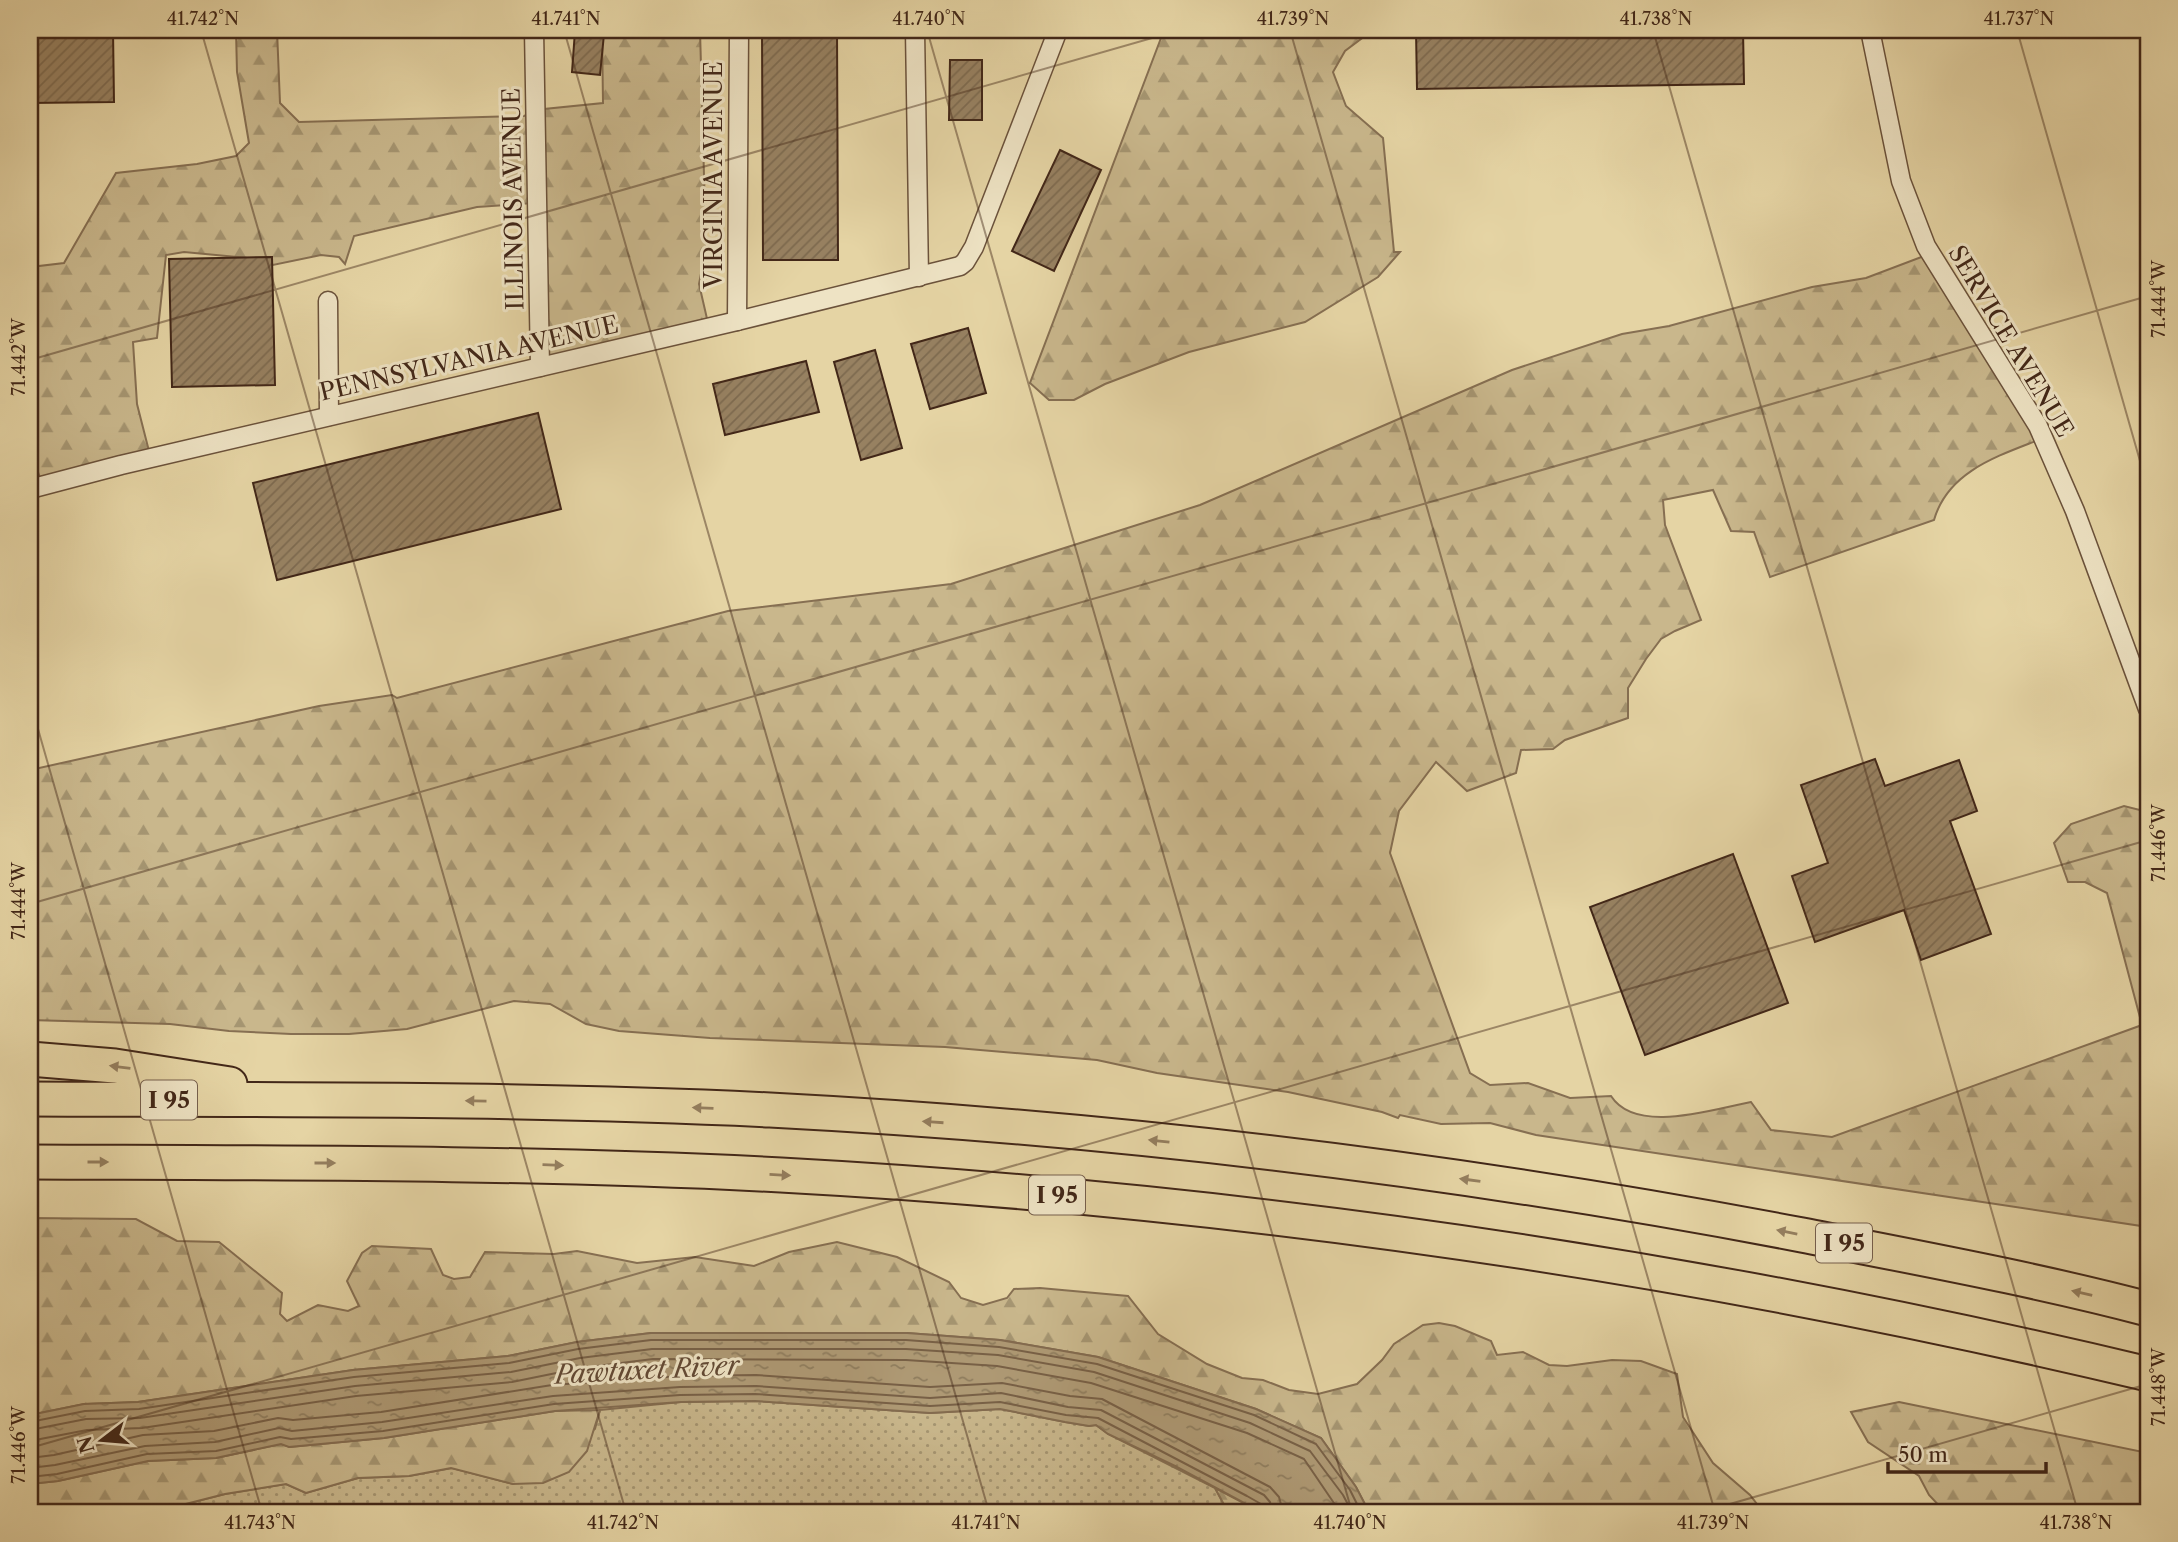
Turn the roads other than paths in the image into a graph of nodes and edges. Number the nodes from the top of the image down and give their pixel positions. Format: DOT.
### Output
graph roads {
  1 [pos="534,30"];
  2 [pos="739,30"];
  3 [pos="915,30"];
  4 [pos="1058,30"];
  5 [pos="1870,30"];
  6 [pos="919,277"];
  7 [pos="328,301"];
  8 [pos="737,321"];
  9 [pos="540,367"];
  10 [pos="329,416"];
  11 [pos="30,489"];
  12 [pos="2148,709"];
  13 [pos="30,1059"];
  14 [pos="30,1099"];
  15 [pos="308,1100"];
  16 [pos="30,1162"];
  17 [pos="2148,1309"];
  18 [pos="2148,1374"];
  1 -- 9 [label="street, ILLINOIS AVENUE"];
  2 -- 8 [label="street, VIRGINIA AVENUE"];
  3 -- 6 [label="street"];
  4 -- 6 [label="street, PENNSYLVANIA AVENUE"];
  5 -- 12 [label="street, SERVICE AVENUE"];
  6 -- 8 [label="street, PENNSYLVANIA AVENUE"];
  7 -- 10 [label="street"];
  8 -- 9 [label="street, PENNSYLVANIA AVENUE"];
  9 -- 10 [label="street, PENNSYLVANIA AVENUE"];
  10 -- 11 [label="street, PENNSYLVANIA AVENUE"];
  15 -- 13 [label="highway, one-way"];
  14 -- 15 [label="highway, I 95"];
  17 -- 15 [label="highway, I 95, one-way"];
  16 -- 18 [label="highway, I 95, one-way"];
}
